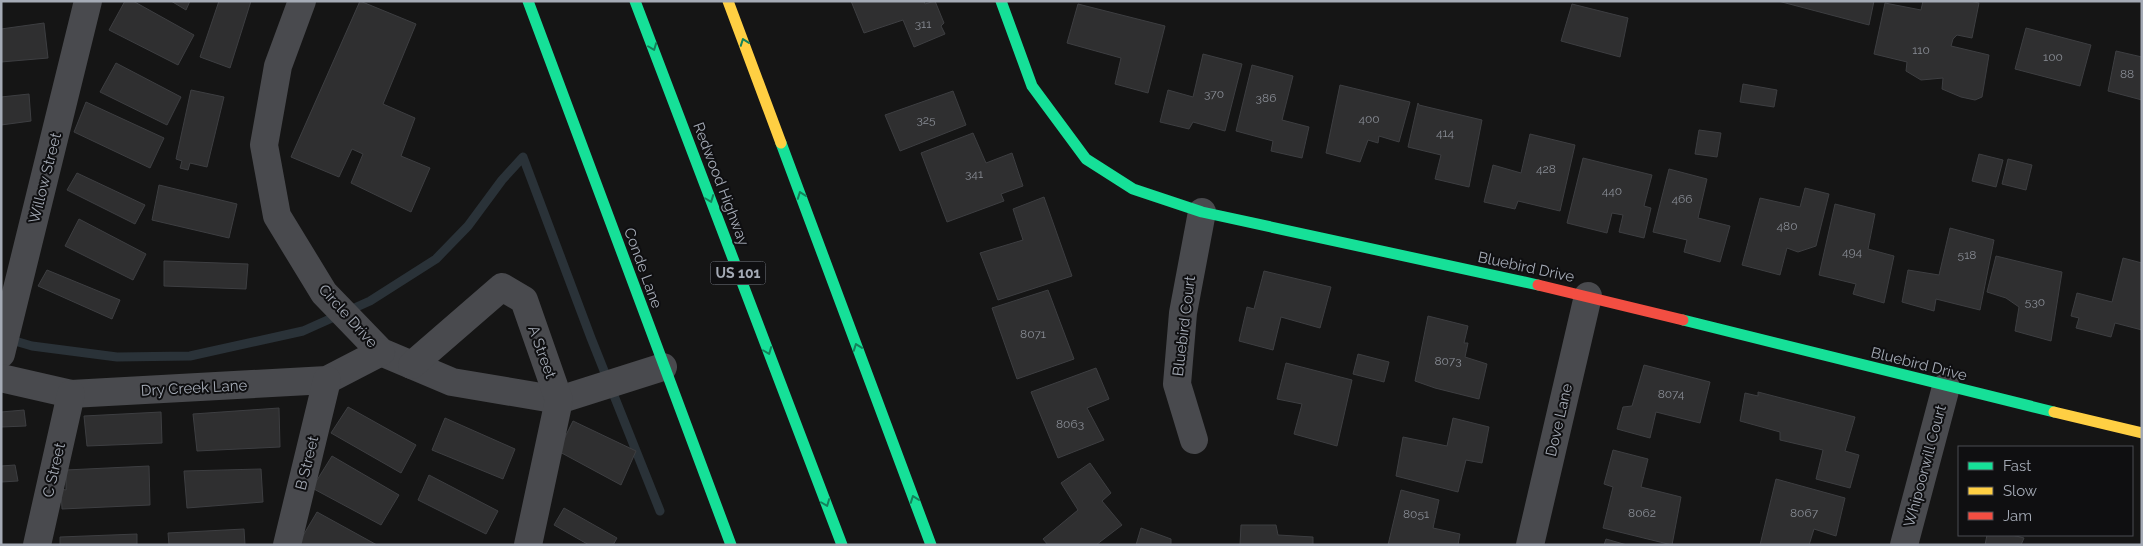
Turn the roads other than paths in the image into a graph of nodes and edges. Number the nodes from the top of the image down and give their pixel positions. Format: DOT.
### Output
graph roads {
  1 [pos="88,1"];
  2 [pos="302,1"];
  3 [pos="528,1"];
  4 [pos="635,1"];
  5 [pos="728,1"];
  6 [pos="1001,1"];
  7 [pos="1202,212"];
  8 [pos="1588,296"];
  9 [pos="381,352"];
  10 [pos="1,354"];
  11 [pos="412,365"];
  12 [pos="664,367"];
  13 [pos="1,378"];
  14 [pos="327,380"];
  15 [pos="1946,387"];
  16 [pos="71,394"];
  17 [pos="559,400"];
  18 [pos="2142,433"];
  19 [pos="1194,440"];
  20 [pos="37,545"];
  21 [pos="287,545"];
  22 [pos="528,545"];
  23 [pos="731,545"];
  24 [pos="842,545"];
  25 [pos="931,545"];
  26 [pos="1530,545"];
  27 [pos="1904,545"];
  1 -- 10 [label="street, Willow Street"];
  2 -- 9 [label="street, Circle Drive"];
  3 -- 12 [label="main road, Conde Lane"];
  4 -- 24 [label="main road, Redwood Highway / US 101, one-way"];
  25 -- 5 [label="main road, one-way"];
  6 -- 7 [label="main road, Bluebird Drive"];
  7 -- 8 [label="main road, Bluebird Drive"];
  7 -- 19 [label="street, Bluebird Court"];
  8 -- 15 [label="main road, Bluebird Drive"];
  8 -- 26 [label="street, Dove Lane"];
  9 -- 11 [label="street, Circle Drive"];
  9 -- 14 [label="street, Dry Creek Lane"];
  11 -- 17 [label="street, Circle Drive"];
  11 -- 17 [label="street, A Street"];
  12 -- 17 [label="street, Circle Drive"];
  12 -- 23 [label="main road, Conde Lane"];
  13 -- 16 [label="street, Dry Creek Lane"];
  14 -- 16 [label="street, Dry Creek Lane"];
  14 -- 21 [label="street, B Street"];
  15 -- 18 [label="main road, Bluebird Drive"];
  15 -- 27 [label="street, Whipoorwill Court"];
  16 -- 20 [label="street, C Street"];
  17 -- 22 [label="street"];
}
